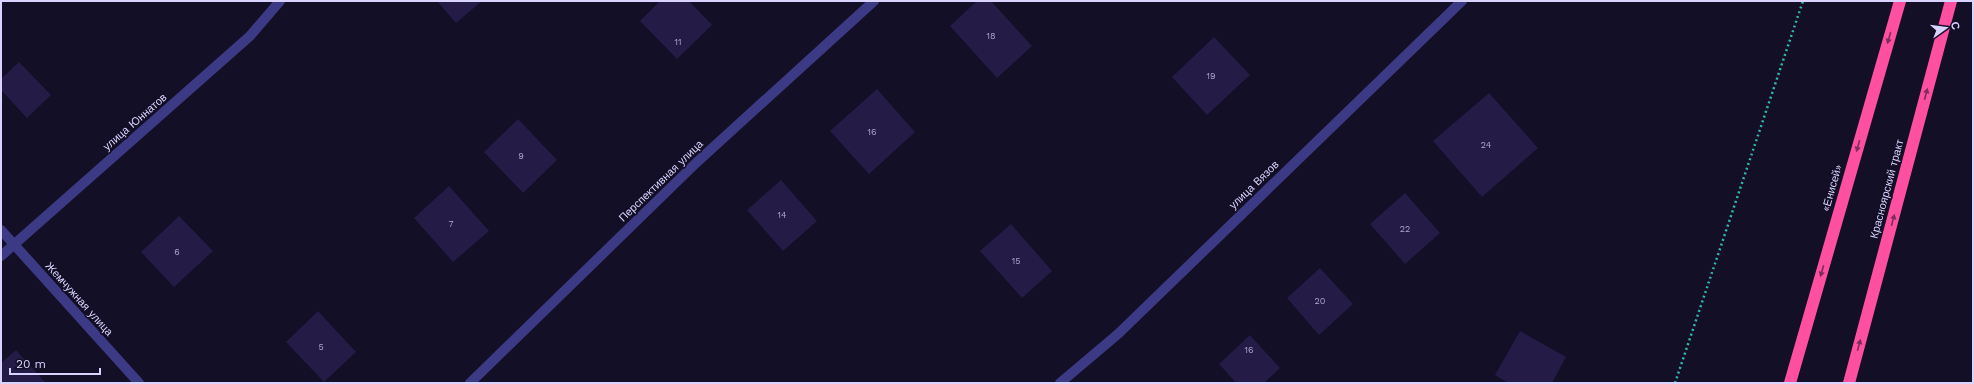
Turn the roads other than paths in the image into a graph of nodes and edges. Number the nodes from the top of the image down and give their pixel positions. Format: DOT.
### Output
graph roads {
  1 [pos="280,1"];
  2 [pos="874,1"];
  3 [pos="1462,1"];
  4 [pos="1900,1"];
  5 [pos="1951,1"];
  6 [pos="1,230"];
  7 [pos="14,244"];
  8 [pos="1,256"];
  9 [pos="139,383"];
  10 [pos="470,383"];
  11 [pos="1060,383"];
  12 [pos="1790,383"];
  13 [pos="1849,383"];
  1 -- 7 [label="street, улица Юннатов"];
  2 -- 10 [label="street, Перспективная улица"];
  3 -- 11 [label="street, улица Вязов"];
  4 -- 12 [label="highway, «Енисей», one-way"];
  13 -- 5 [label="highway, Красноярский тракт, one-way"];
  6 -- 7 [label="street, Жемчужная улица"];
  7 -- 8 [label="street, улица Юннатов"];
  7 -- 9 [label="street, Жемчужная улица"];
}
